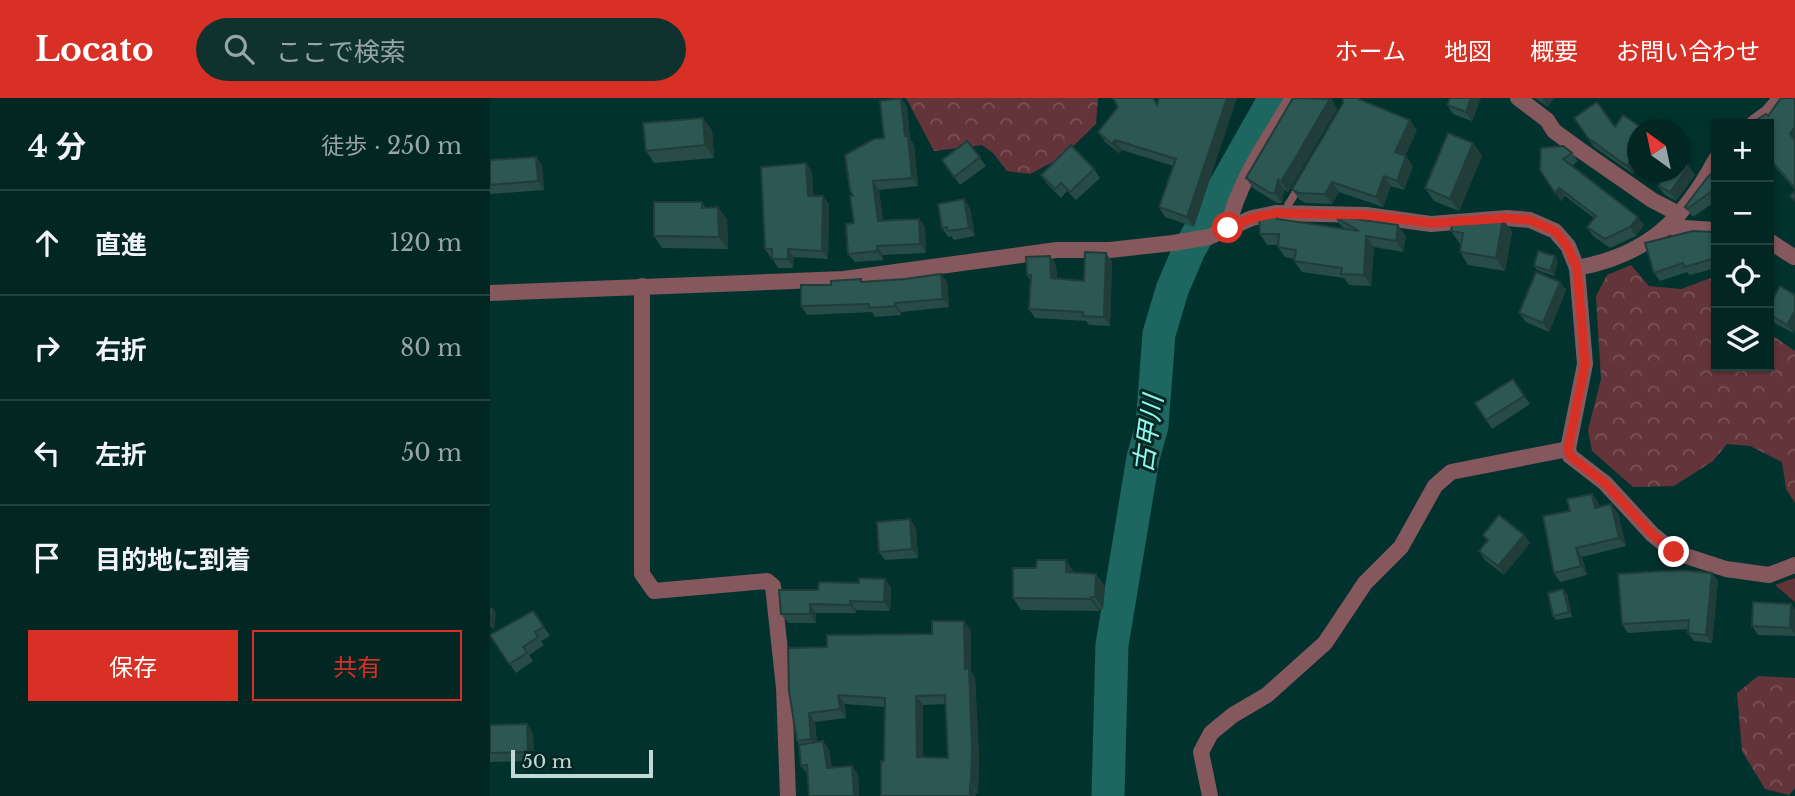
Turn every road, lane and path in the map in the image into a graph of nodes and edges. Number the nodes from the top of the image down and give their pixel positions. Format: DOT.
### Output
graph roads {
  1 [pos="1293,98"];
  2 [pos="1518,98"];
  3 [pos="1781,98"];
  4 [pos="1760,119"];
  5 [pos="1711,168"];
  6 [pos="1303,181"];
  7 [pos="1288,214"];
  8 [pos="1674,220"];
  9 [pos="1228,228"];
  10 [pos="1711,229"];
  11 [pos="1774,244"];
  12 [pos="1794,257"];
  13 [pos="1577,268"];
  14 [pos="642,286"];
  15 [pos="490,293"];
  16 [pos="1568,449"];
  17 [pos="1795,565"];
  18 [pos="788,796"];
  19 [pos="1210,796"];
  1 -- 9 [label="street"];
  2 -- 8 [label="street"];
  3 -- 4 [label="street"];
  5 -- 8 [label="street"];
  6 -- 7 [label="lane"];
  7 -- 9 [label="street"];
  7 -- 13 [label="street"];
  8 -- 10 [label="street"];
  8 -- 13 [label="street"];
  9 -- 14 [label="street"];
  11 -- 12 [label="street"];
  13 -- 16 [label="street"];
  14 -- 15 [label="street"];
  14 -- 18 [label="street"];
  16 -- 17 [label="street"];
  16 -- 19 [label="street"];
}
